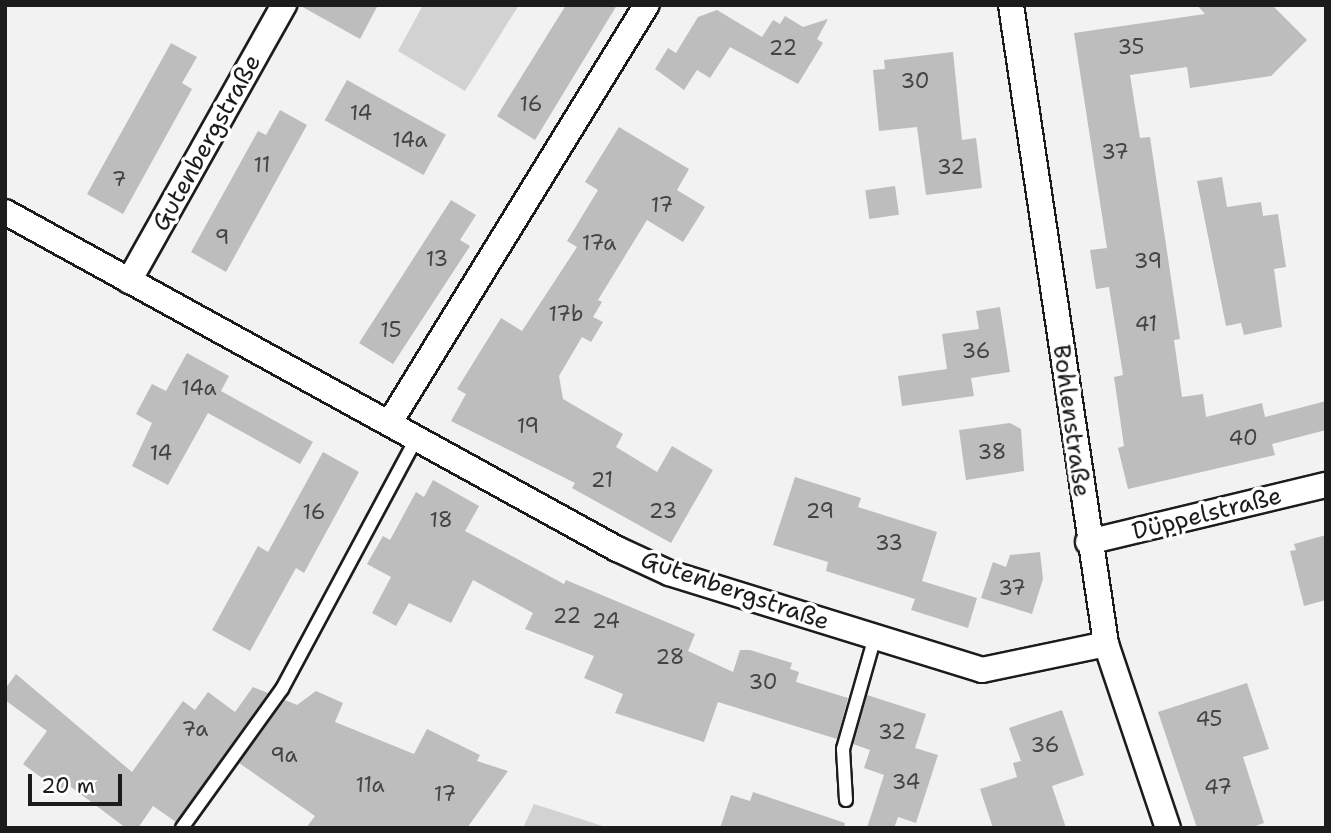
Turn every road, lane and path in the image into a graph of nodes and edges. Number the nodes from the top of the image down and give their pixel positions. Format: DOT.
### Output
graph roads {
  1 [pos="284,5"];
  2 [pos="647,5"];
  3 [pos="1011,5"];
  4 [pos="5,212"];
  5 [pos="130,281"];
  6 [pos="390,422"];
  7 [pos="417,438"];
  8 [pos="1326,485"];
  9 [pos="1088,542"];
  10 [pos="875,636"];
  11 [pos="1106,644"];
  12 [pos="846,800"];
  13 [pos="182,828"];
  14 [pos="1168,828"];
  1 -- 5 [label="street, Gutenbergstraße"];
  2 -- 6 [label="street"];
  3 -- 9 [label="street, Bohlenstraße"];
  4 -- 5 [label="street, Gutenbergstraße"];
  5 -- 6 [label="street, Gutenbergstraße"];
  6 -- 7 [label="street, Gutenbergstraße"];
  7 -- 10 [label="street, Gutenbergstraße"];
  7 -- 13 [label="lane"];
  8 -- 9 [label="street, Düppelstraße"];
  9 -- 11 [label="street, Bohlenstraße"];
  10 -- 11 [label="street, Gutenbergstraße"];
  10 -- 12 [label="lane"];
  11 -- 14 [label="street, Bohlenstraße"];
}
